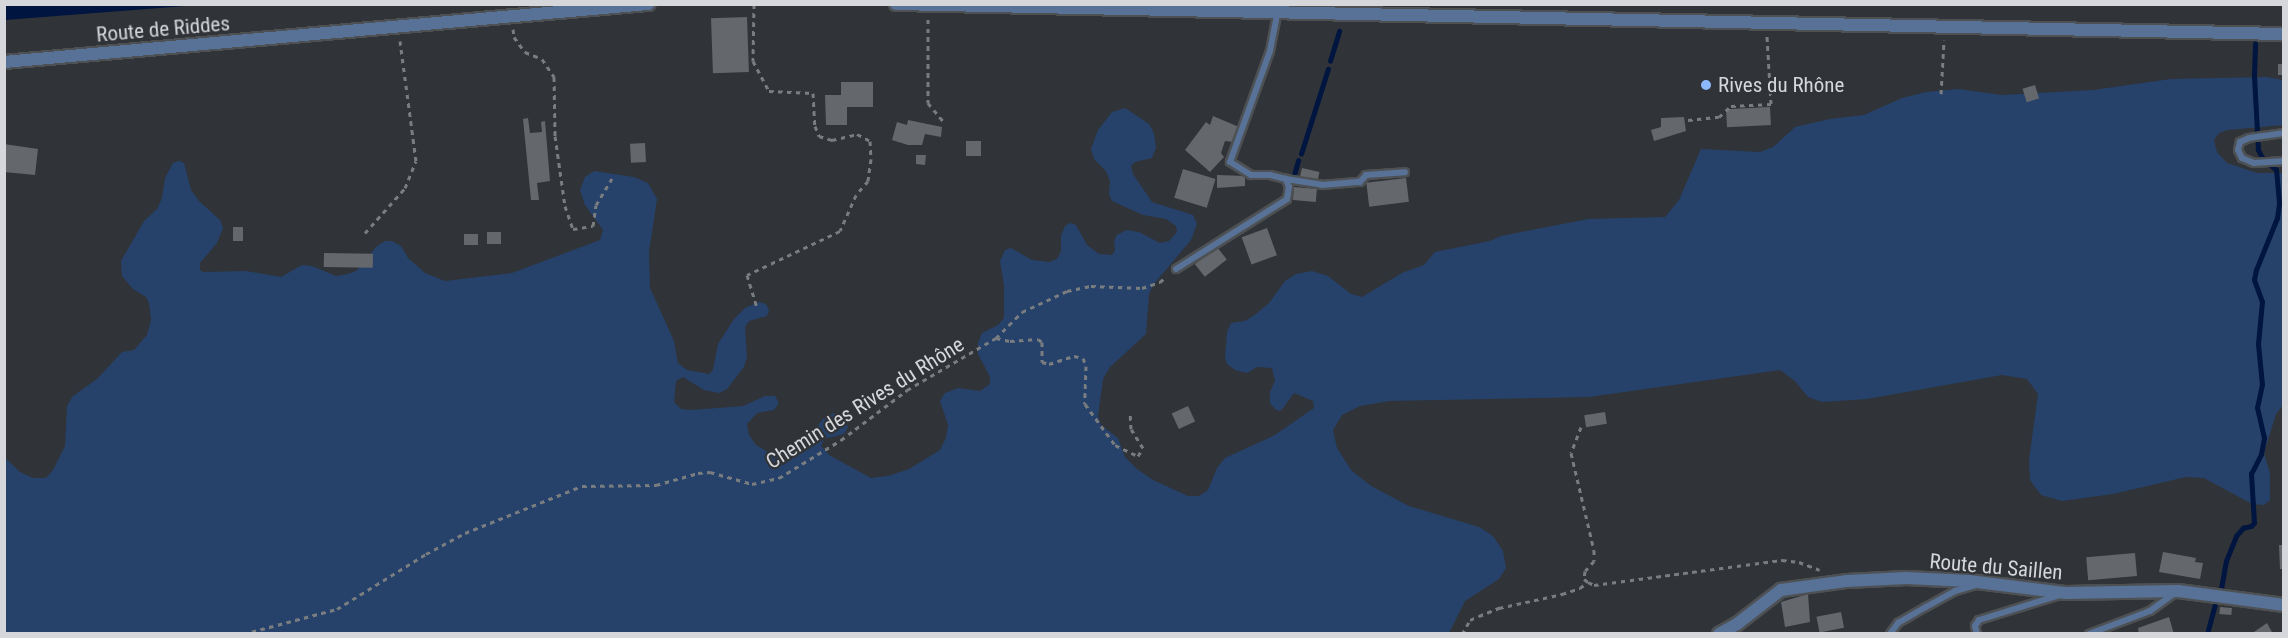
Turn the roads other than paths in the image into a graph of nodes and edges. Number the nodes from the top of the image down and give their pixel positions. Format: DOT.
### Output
graph roads {
  1 [pos="648,4"];
  2 [pos="896,4"];
  3 [pos="928,5"];
  4 [pos="1277,14"];
  5 [pos="2283,34"];
  6 [pos="4,62"];
  7 [pos="2283,133"];
  8 [pos="2283,161"];
  9 [pos="1405,172"];
  10 [pos="1286,179"];
  11 [pos="1176,269"];
  12 [pos="1983,583"];
  13 [pos="2178,591"];
  14 [pos="2066,593"];
  15 [pos="2283,605"];
  16 [pos="1719,633"];
  17 [pos="1890,633"];
  18 [pos="1977,633"];
  19 [pos="2089,633"];
  1 -- 6 [label="street, Route de Riddes"];
  2 -- 3 [label="street"];
  3 -- 4 [label="street"];
  4 -- 5 [label="street"];
  4 -- 10 [label="lane"];
  7 -- 8 [label="lane"];
  9 -- 10 [label="lane"];
  10 -- 11 [label="lane"];
  12 -- 14 [label="street, Route du Saillen"];
  12 -- 16 [label="street, Route du Saillen"];
  12 -- 17 [label="lane"];
  13 -- 14 [label="street, Route du Saillen"];
  13 -- 15 [label="street, Route du Saillen"];
  13 -- 19 [label="lane"];
  14 -- 18 [label="lane"];
}
